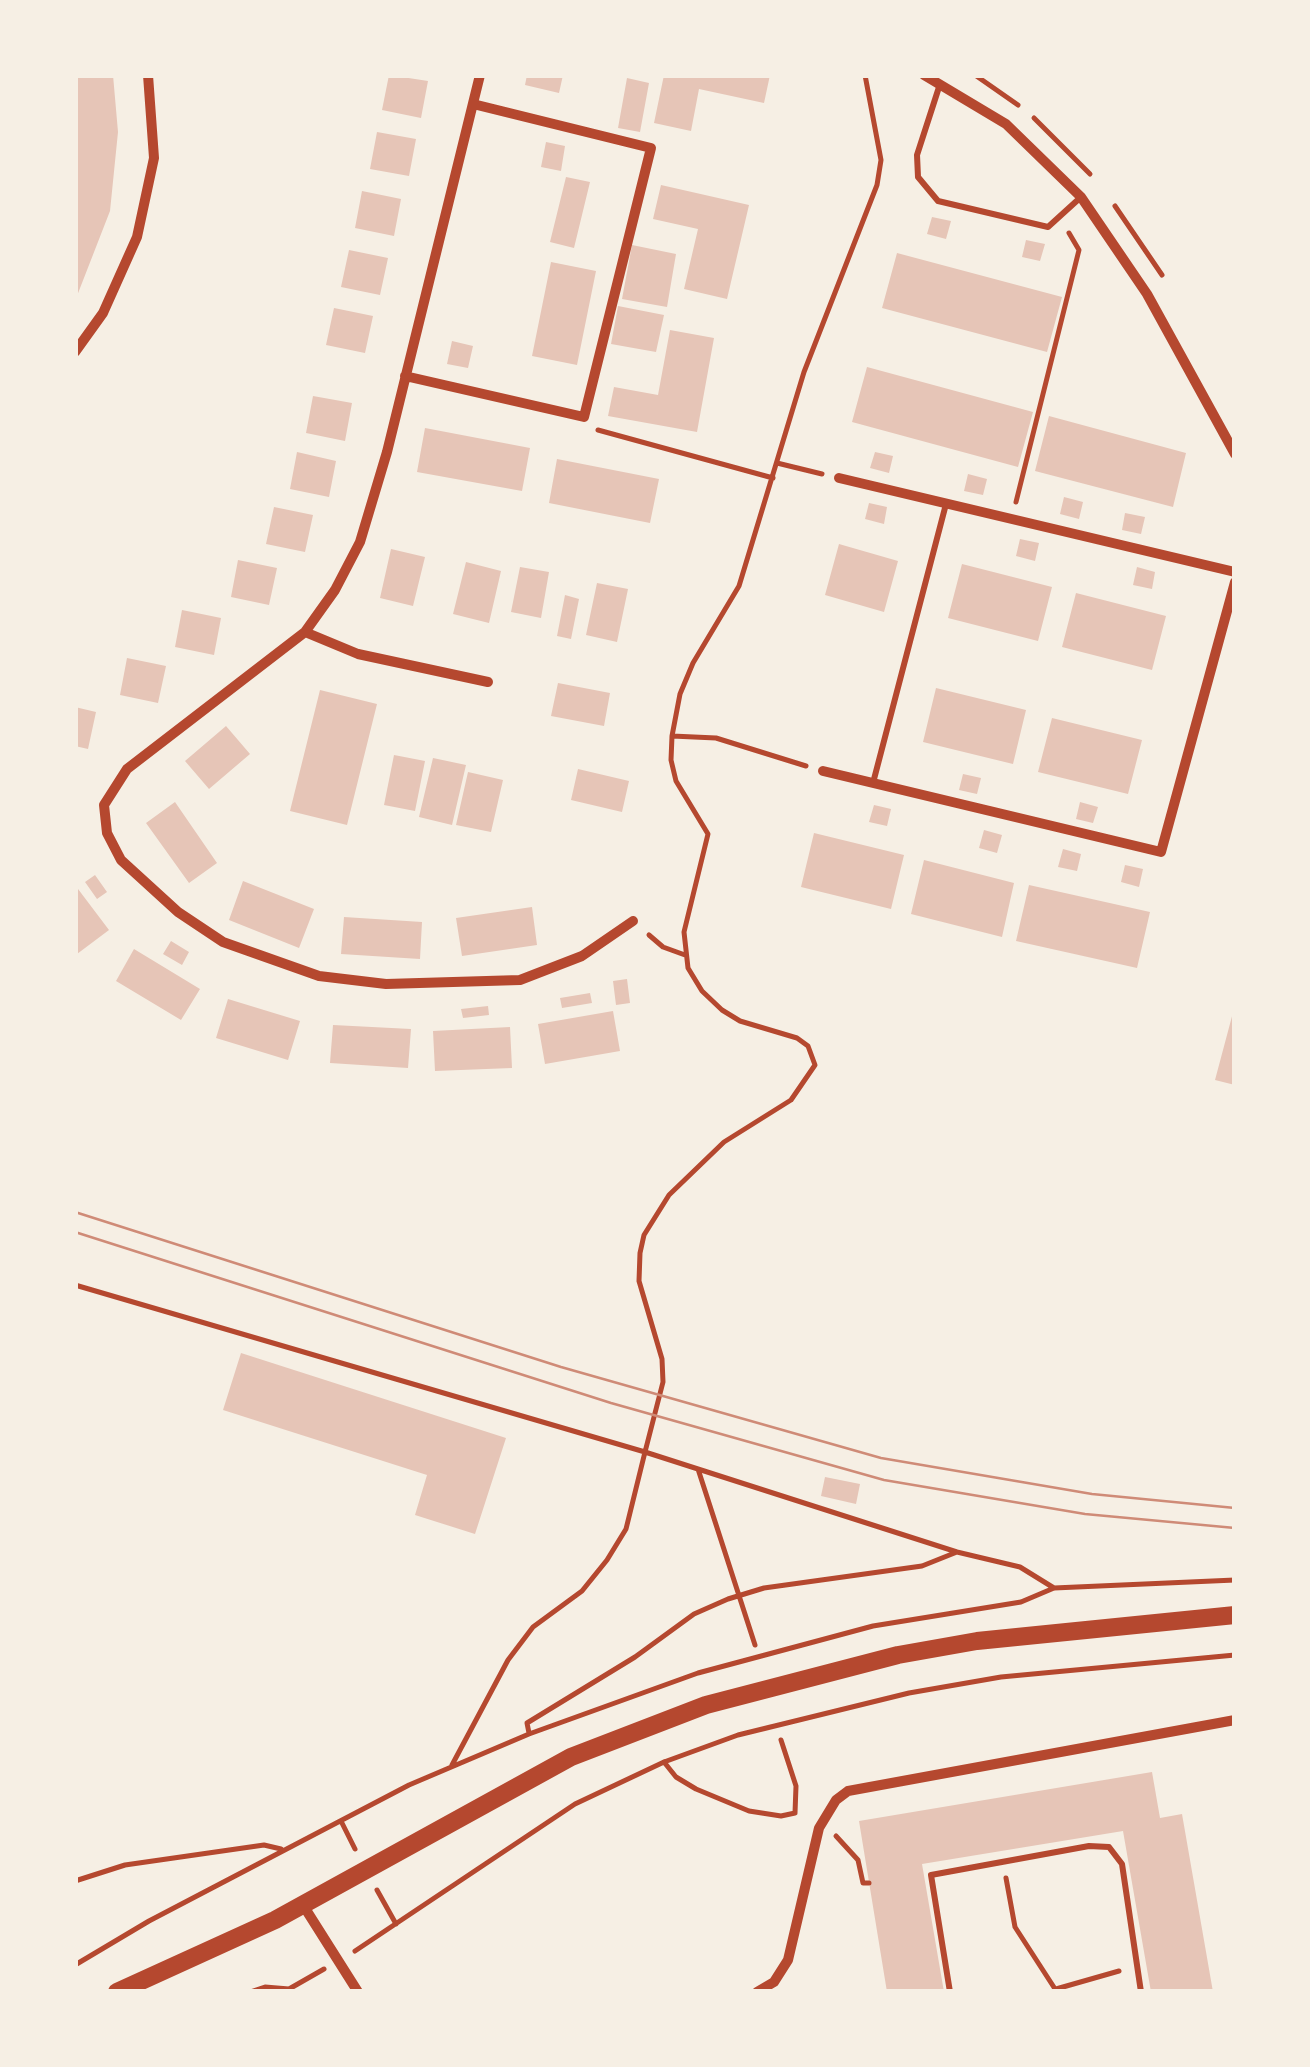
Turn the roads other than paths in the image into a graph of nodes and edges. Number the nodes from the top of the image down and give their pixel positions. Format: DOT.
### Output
graph roads {
  1 [pos="148,75"];
  2 [pos="480,75"];
  3 [pos="924,75"];
  4 [pos="940,83"];
  5 [pos="473,104"];
  6 [pos="1081,197"];
  7 [pos="75,352"];
  8 [pos="405,376"];
  9 [pos="1235,454"];
  10 [pos="840,478"];
  11 [pos="946,504"];
  12 [pos="1235,572"];
  13 [pos="1235,582"];
  14 [pos="306,632"];
  15 [pos="488,682"];
  16 [pos="823,771"];
  17 [pos="873,784"];
  18 [pos="634,921"];
  19 [pos="1235,1615"];
  20 [pos="1235,1720"];
  21 [pos="304,1905"];
  22 [pos="117,1992"];
  23 [pos="358,1992"];
  24 [pos="758,1992"];
  25 [pos="950,1992"];
  26 [pos="1141,1992"];
  1 -- 7 [label="street"];
  2 -- 5 [label="street"];
  3 -- 4 [label="street"];
  4 -- 6 [label="street"];
  4 -- 6 [label="lane"];
  5 -- 8 [label="street"];
  5 -- 8 [label="street"];
  6 -- 9 [label="street"];
  8 -- 14 [label="street"];
  10 -- 11 [label="street"];
  11 -- 12 [label="street"];
  11 -- 17 [label="lane"];
  13 -- 17 [label="street"];
  14 -- 15 [label="street"];
  14 -- 18 [label="street"];
  16 -- 17 [label="street"];
  19 -- 21 [label="street"];
  20 -- 24 [label="street"];
  21 -- 22 [label="street"];
  21 -- 23 [label="street"];
  25 -- 26 [label="lane"];
}
